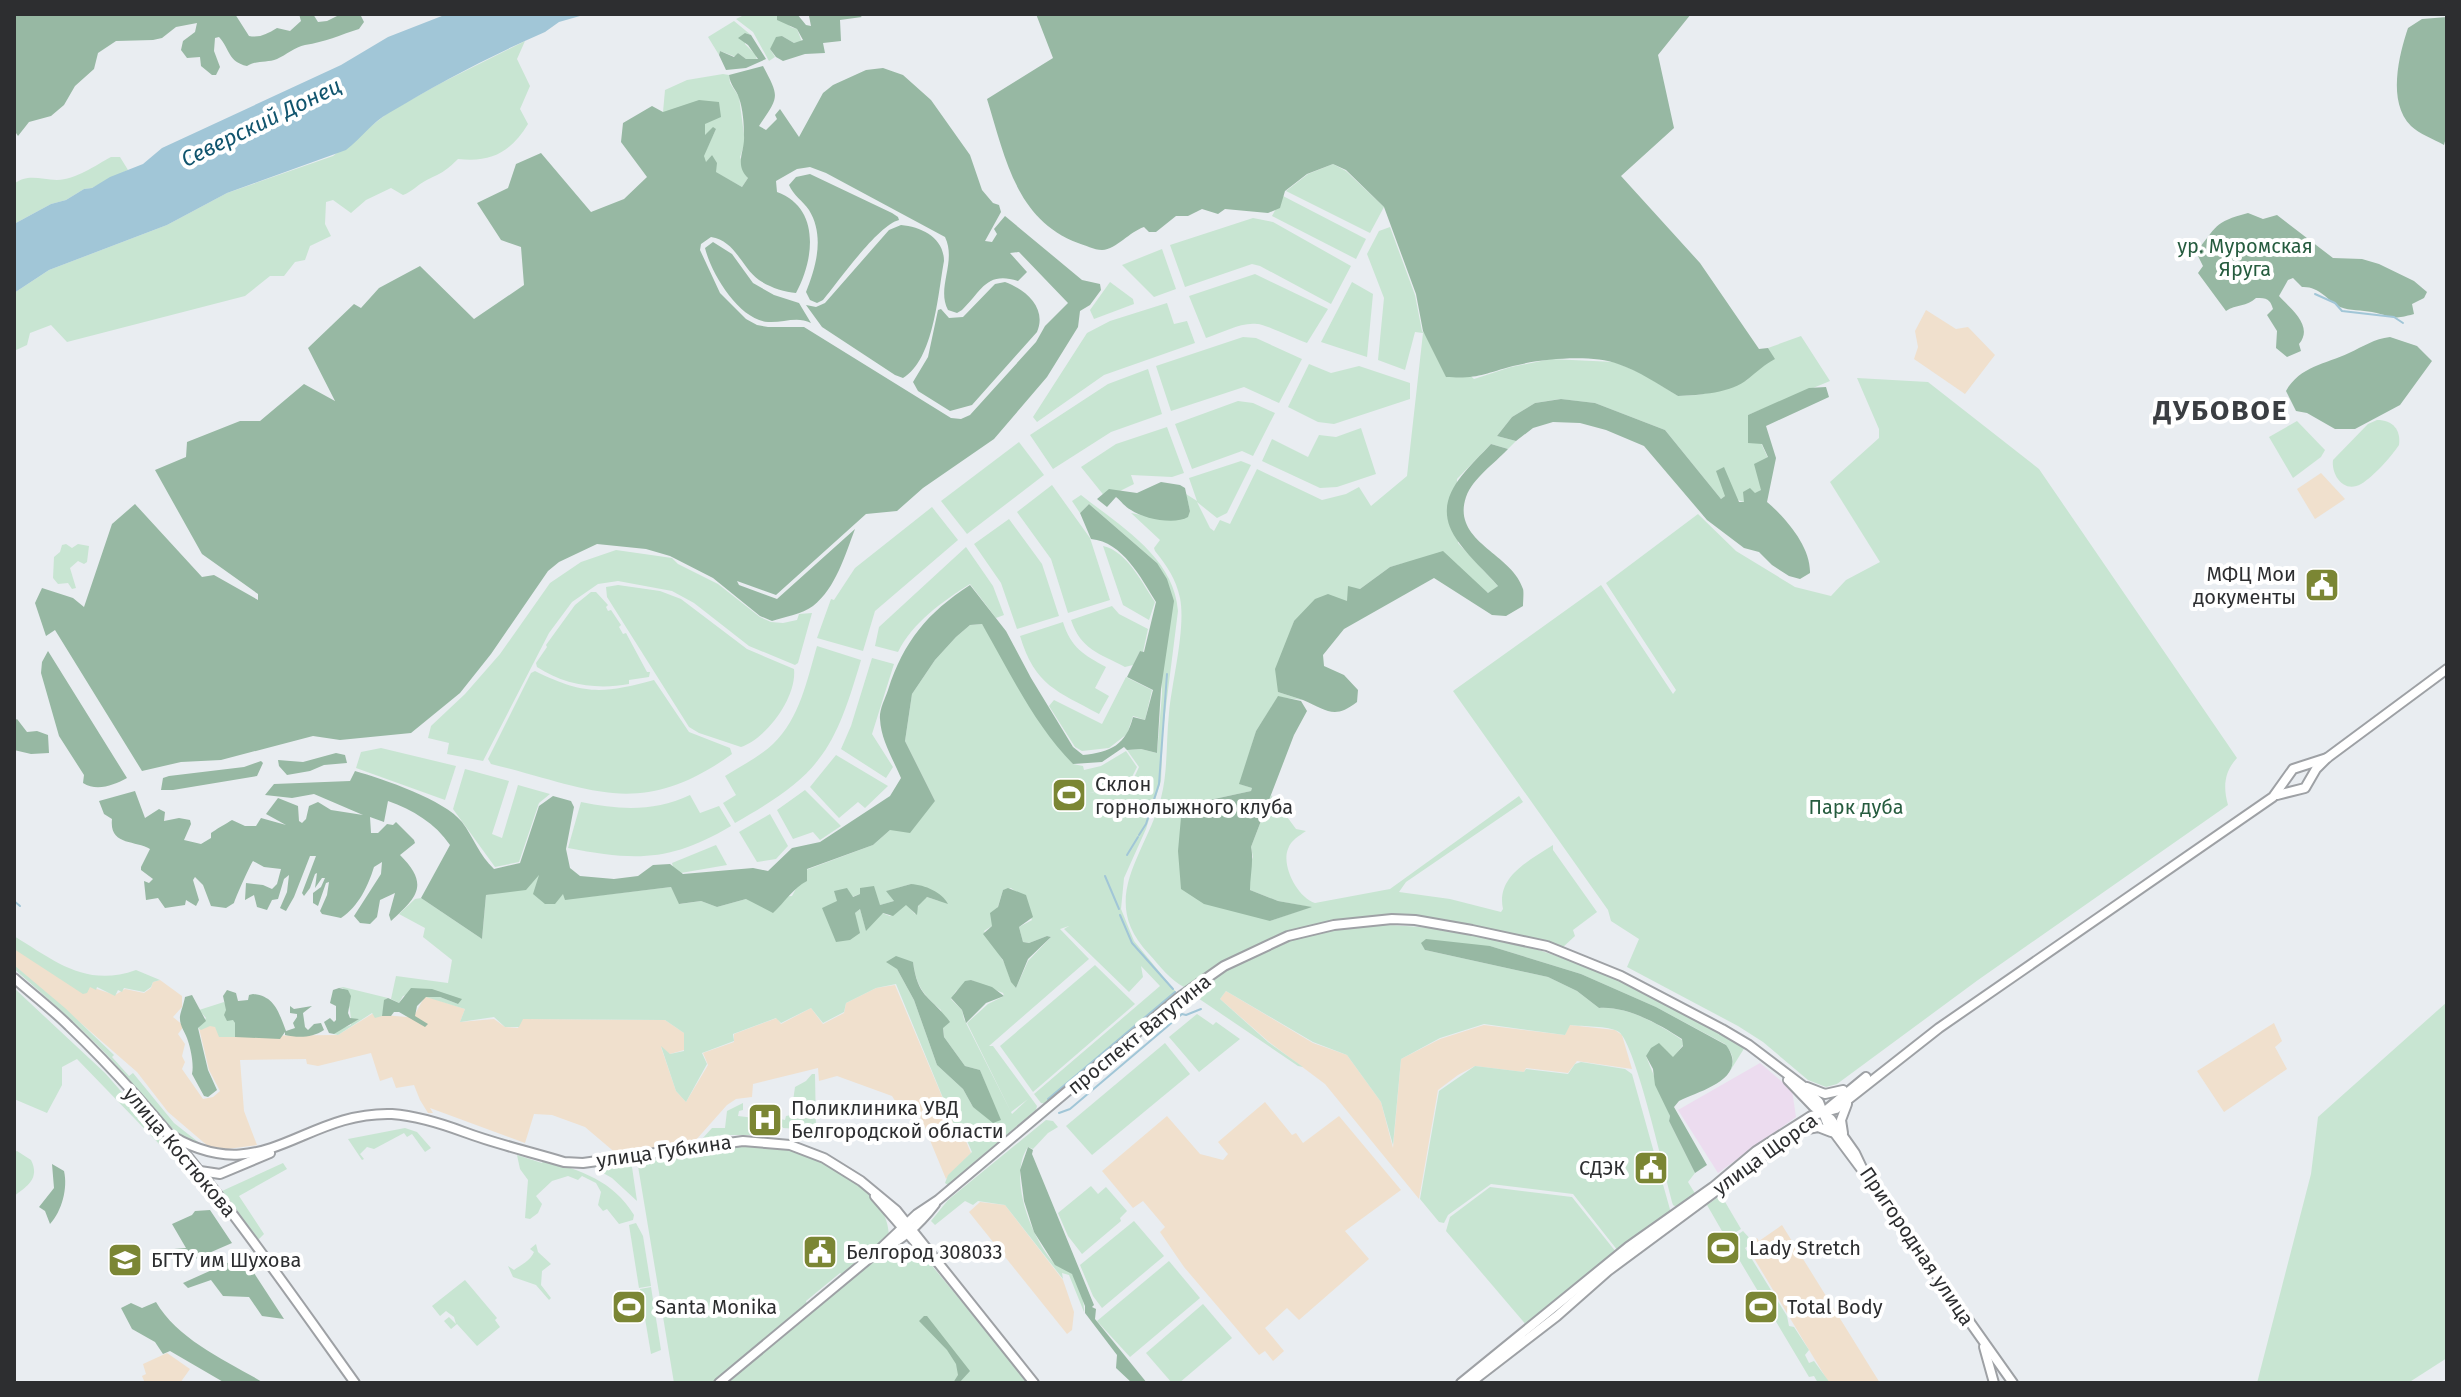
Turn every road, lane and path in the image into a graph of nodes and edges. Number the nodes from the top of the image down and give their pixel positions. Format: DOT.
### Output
graph roads {
  1 [pos="2447,669"];
  2 [pos="2327,758"];
  3 [pos="2301,768"];
  4 [pos="2288,777"];
  5 [pos="2310,778"];
  6 [pos="2297,789"];
  7 [pos="2273,797"];
  8 [pos="14,978"];
  9 [pos="1770,1061"];
  10 [pos="1883,1070"];
  11 [pos="1866,1077"];
  12 [pos="1795,1088"];
  13 [pos="1859,1090"];
  14 [pos="1824,1113"];
  15 [pos="1796,1129"];
  16 [pos="164,1131"];
  17 [pos="1845,1137"];
  18 [pos="198,1150"];
  19 [pos="267,1152"];
  20 [pos="1852,1154"];
  21 [pos="220,1155"];
  22 [pos="193,1166"];
  23 [pos="225,1172"];
  24 [pos="224,1203"];
  25 [pos="907,1228"];
  26 [pos="1981,1339"];
  27 [pos="355,1383"];
  28 [pos="719,1383"];
  29 [pos="1034,1383"];
  30 [pos="1461,1383"];
  31 [pos="1470,1383"];
  32 [pos="1994,1383"];
  33 [pos="2013,1383"];
  1 -- 2 [label="main road"];
  2 -- 3 [label="main road"];
  2 -- 5 [label="main road"];
  3 -- 4 [label="main road"];
  3 -- 5 [label="main road"];
  4 -- 6 [label="main road"];
  4 -- 7 [label="main road"];
  5 -- 6 [label="main road"];
  6 -- 7 [label="main road"];
  7 -- 10 [label="main road"];
  8 -- 16 [label="main road, улица Костюкова"];
  9 -- 11 [label="main road"];
  9 -- 12 [label="main road, проспект Ватутина"];
  9 -- 14 [label="main road, проспект Ватутина"];
  9 -- 25 [label="main road, проспект Ватутина"];
  10 -- 11 [label="main road"];
  10 -- 13 [label="main road"];
  11 -- 14 [label="main road"];
  12 -- 14 [label="main road, проспект Ватутина"];
  12 -- 15 [label="main road"];
  13 -- 14 [label="main road"];
  13 -- 17 [label="main road"];
  14 -- 15 [label="main road, улица Щорса"];
  14 -- 17 [label="main road, проспект Ватутина"];
  14 -- 20 [label="main road, проспект Ватутина"];
  15 -- 20 [label="main road"];
  15 -- 30 [label="main road, улица Щорса"];
  15 -- 31 [label="main road, улица Щорса"];
  16 -- 18 [label="main road"];
  16 -- 22 [label="main road, улица Костюкова"];
  17 -- 20 [label="main road, проспект Ватутина"];
  18 -- 21 [label="main road"];
  18 -- 22 [label="main road"];
  19 -- 21 [label="main road"];
  19 -- 23 [label="main road"];
  19 -- 25 [label="main road, улица Губкина"];
  20 -- 26 [label="main road, Пригородная улица"];
  21 -- 23 [label="main road"];
  22 -- 23 [label="main road"];
  22 -- 24 [label="main road, улица Костюкова"];
  23 -- 24 [label="main road"];
  24 -- 27 [label="main road, улица Костюкова"];
  25 -- 28 [label="main road, проспект Ватутина"];
  25 -- 29 [label="main road, улица Губкина"];
  26 -- 32 [label="main road, Пригородная улица"];
  26 -- 33 [label="main road, Пригородная улица"];
}
